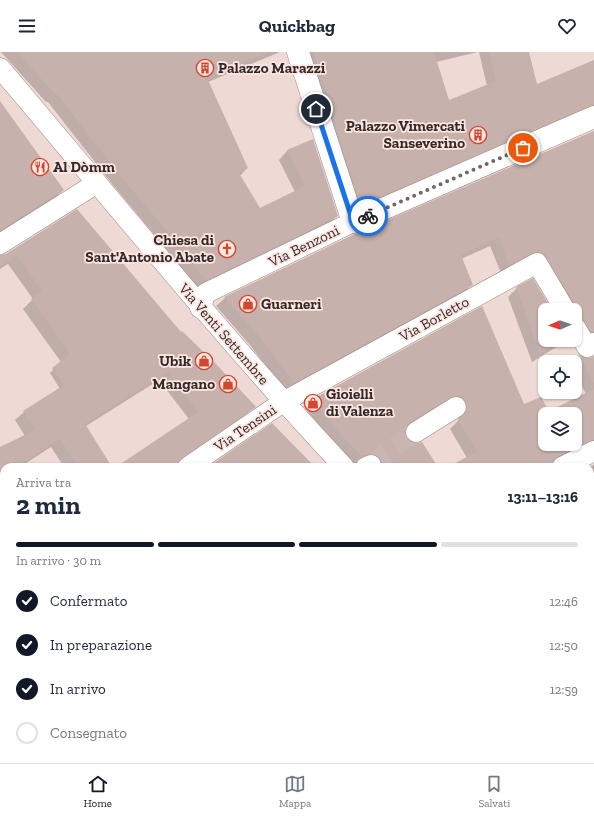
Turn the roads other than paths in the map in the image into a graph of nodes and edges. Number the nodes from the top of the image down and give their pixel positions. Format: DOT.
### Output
graph roads {
  1 [pos="298,52"];
  2 [pos="0,68"];
  3 [pos="594,117"];
  4 [pos="98,183"];
  5 [pos="353,222"];
  6 [pos="0,244"];
  7 [pos="561,303"];
  8 [pos="200,308"];
  9 [pos="582,339"];
  10 [pos="594,344"];
  11 [pos="283,402"];
  12 [pos="456,407"];
  13 [pos="416,432"];
  14 [pos="594,451"];
  15 [pos="194,463"];
  16 [pos="340,463"];
  17 [pos="570,463"];
  1 -- 5 [label="street"];
  2 -- 4 [label="street, Via Venti Settembre"];
  3 -- 5 [label="street, Via Benzoni"];
  4 -- 6 [label="street"];
  4 -- 8 [label="street, Via Venti Settembre"];
  5 -- 8 [label="street, Via Benzoni"];
  7 -- 11 [label="street, Via Borletto"];
  8 -- 11 [label="street, Via Venti Settembre"];
  9 -- 10 [label="street"];
  11 -- 15 [label="street, Via Tensini"];
  11 -- 16 [label="street, Via Venti Settembre"];
  12 -- 13 [label="street"];
  14 -- 17 [label="street"];
}
